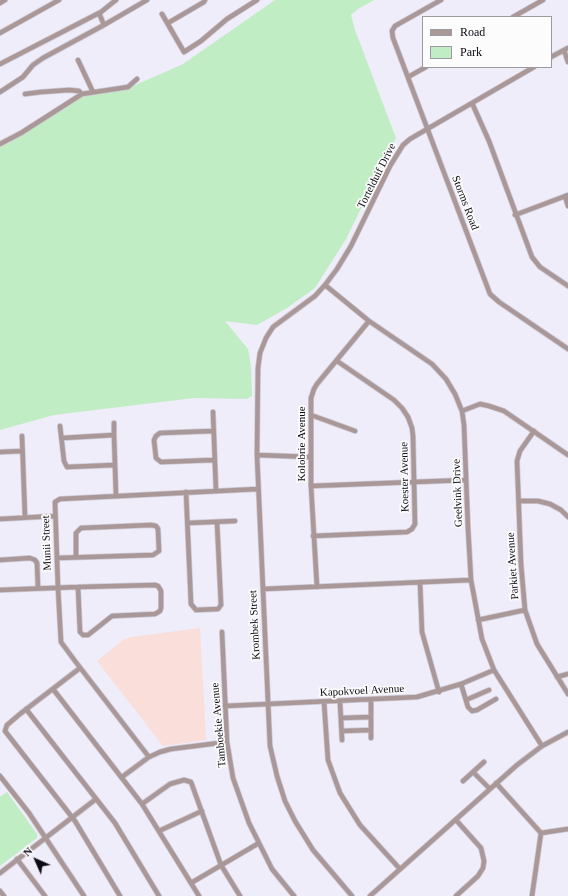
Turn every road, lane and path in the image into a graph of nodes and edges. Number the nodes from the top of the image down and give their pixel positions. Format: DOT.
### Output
graph roads {
  1 [pos="5,0"];
  2 [pos="59,0"];
  3 [pos="116,0"];
  4 [pos="147,0"];
  5 [pos="205,0"];
  6 [pos="257,0"];
  7 [pos="441,0"];
  8 [pos="543,0"];
  9 [pos="0,3"];
  10 [pos="99,13"];
  11 [pos="162,14"];
  12 [pos="515,16"];
  13 [pos="168,23"];
  14 [pos="104,25"];
  15 [pos="0,33"];
  16 [pos="566,49"];
  17 [pos="552,56"];
  18 [pos="78,60"];
  19 [pos="568,62"];
  20 [pos="0,64"];
  21 [pos="424,68"];
  22 [pos="532,68"];
  23 [pos="408,77"];
  24 [pos="137,79"];
  25 [pos="0,92"];
  26 [pos="93,92"];
  27 [pos="25,94"];
  28 [pos="82,94"];
  29 [pos="472,103"];
  30 [pos="428,129"];
  31 [pos="0,144"];
  32 [pos="566,196"];
  33 [pos="568,206"];
  34 [pos="515,215"];
  35 [pos="325,285"];
  36 [pos="568,286"];
  37 [pos="369,321"];
  38 [pos="270,331"];
  39 [pos="568,349"];
  40 [pos="336,361"];
  41 [pos="462,411"];
  42 [pos="213,412"];
  43 [pos="311,415"];
  44 [pos="114,423"];
  45 [pos="60,426"];
  46 [pos="213,431"];
  47 [pos="355,431"];
  48 [pos="534,431"];
  49 [pos="111,435"];
  50 [pos="22,436"];
  51 [pos="62,438"];
  52 [pos="22,451"];
  53 [pos="0,452"];
  54 [pos="568,454"];
  55 [pos="257,455"];
  56 [pos="311,456"];
  57 [pos="214,460"];
  58 [pos="115,465"];
  59 [pos="466,480"];
  60 [pos="414,481"];
  61 [pos="311,486"];
  62 [pos="258,489"];
  63 [pos="216,491"];
  64 [pos="186,492"];
  65 [pos="116,496"];
  66 [pos="519,501"];
  67 [pos="55,516"];
  68 [pos="568,517"];
  69 [pos="25,518"];
  70 [pos="0,519"];
  71 [pos="235,521"];
  72 [pos="217,522"];
  73 [pos="188,523"];
  74 [pos="314,536"];
  75 [pos="76,557"];
  76 [pos="57,558"];
  77 [pos="0,560"];
  78 [pos="471,580"];
  79 [pos="420,582"];
  80 [pos="78,587"];
  81 [pos="317,587"];
  82 [pos="38,588"];
  83 [pos="58,588"];
  84 [pos="263,589"];
  85 [pos="0,590"];
  86 [pos="525,610"];
  87 [pos="478,620"];
  88 [pos="222,632"];
  89 [pos="80,668"];
  90 [pos="494,670"];
  91 [pos="568,674"];
  92 [pos="557,677"];
  93 [pos="461,684"];
  94 [pos="53,689"];
  95 [pos="489,690"];
  96 [pos="439,692"];
  97 [pos="568,694"];
  98 [pos="496,699"];
  99 [pos="371,700"];
  100 [pos="466,700"];
  101 [pos="324,702"];
  102 [pos="340,702"];
  103 [pos="268,704"];
  104 [pos="225,706"];
  105 [pos="26,709"];
  106 [pos="371,717"];
  107 [pos="341,718"];
  108 [pos="371,730"];
  109 [pos="342,731"];
  110 [pos="568,732"];
  111 [pos="372,738"];
  112 [pos="342,740"];
  113 [pos="227,742"];
  114 [pos="542,746"];
  115 [pos="149,757"];
  116 [pos="484,762"];
  117 [pos="474,772"];
  118 [pos="0,776"];
  119 [pos="122,777"];
  120 [pos="463,781"];
  121 [pos="496,783"];
  122 [pos="490,789"];
  123 [pos="96,798"];
  124 [pos="142,804"];
  125 [pos="202,812"];
  126 [pos="72,817"];
  127 [pos="456,820"];
  128 [pos="568,829"];
  129 [pos="159,831"];
  130 [pos="541,833"];
  131 [pos="45,838"];
  132 [pos="259,843"];
  133 [pos="17,859"];
  134 [pos="221,865"];
  135 [pos="400,869"];
  136 [pos="0,873"];
  137 [pos="191,883"];
  138 [pos="0,891"];
  139 [pos="4,896"];
  140 [pos="45,896"];
  141 [pos="84,896"];
  142 [pos="120,896"];
  143 [pos="159,896"];
  144 [pos="199,896"];
  145 [pos="240,896"];
  146 [pos="294,896"];
  147 [pos="352,896"];
  148 [pos="370,896"];
  149 [pos="456,896"];
  150 [pos="532,896"];
  1 -- 9 [label="street"];
  2 -- 15 [label="street"];
  3 -- 10 [label="street"];
  4 -- 14 [label="street"];
  5 -- 13 [label="street"];
  6 -- 13 [label="street"];
  7 -- 23 [label="street, Storms Road"];
  8 -- 12 [label="street"];
  10 -- 14 [label="street"];
  10 -- 20 [label="street"];
  11 -- 13 [label="street"];
  14 -- 25 [label="street"];
  16 -- 17 [label="street"];
  16 -- 19 [label="street"];
  18 -- 26 [label="street"];
  21 -- 23 [label="street"];
  22 -- 29 [label="street, Tortelduif Drive"];
  23 -- 30 [label="street, Storms Road"];
  24 -- 26 [label="street"];
  26 -- 28 [label="street"];
  27 -- 28 [label="street"];
  28 -- 31 [label="street"];
  29 -- 30 [label="street, Tortelduif Drive"];
  29 -- 34 [label="street"];
  30 -- 35 [label="street, Tortelduif Drive"];
  30 -- 39 [label="street, Storms Road"];
  32 -- 33 [label="street"];
  32 -- 34 [label="street"];
  34 -- 36 [label="street"];
  35 -- 37 [label="street, Geelvink Drive"];
  35 -- 38 [label="street, Tortelduif Drive"];
  37 -- 40 [label="street, Kolobrie Avenue"];
  37 -- 41 [label="street, Geelvink Drive"];
  38 -- 55 [label="street, Krombek Street"];
  40 -- 43 [label="street, Kolobrie Avenue"];
  40 -- 60 [label="street, Koester Avenue"];
  41 -- 48 [label="street"];
  41 -- 59 [label="street, Geelvink Drive"];
  42 -- 46 [label="street"];
  43 -- 47 [label="street"];
  43 -- 56 [label="street, Kolobrie Avenue"];
  44 -- 49 [label="street"];
  45 -- 51 [label="street"];
  46 -- 57 [label="street"];
  46 -- 57 [label="street"];
  48 -- 54 [label="street"];
  48 -- 66 [label="street, Parkiet Avenue"];
  49 -- 51 [label="street"];
  49 -- 58 [label="street"];
  50 -- 52 [label="street"];
  51 -- 58 [label="street"];
  52 -- 53 [label="street"];
  52 -- 69 [label="street"];
  55 -- 56 [label="street"];
  55 -- 62 [label="street, Krombek Street"];
  56 -- 61 [label="street, Kolobrie Avenue"];
  57 -- 63 [label="street"];
  58 -- 65 [label="street"];
  59 -- 60 [label="street"];
  59 -- 78 [label="street, Geelvink Drive"];
  60 -- 61 [label="street"];
  60 -- 74 [label="street, Koester Avenue"];
  61 -- 74 [label="street, Kolobrie Avenue"];
  62 -- 63 [label="street, Munii Street"];
  62 -- 84 [label="street, Krombek Street"];
  63 -- 64 [label="street, Munii Street"];
  64 -- 65 [label="street, Munii Street"];
  64 -- 73 [label="street"];
  65 -- 67 [label="street, Munii Street"];
  66 -- 68 [label="street"];
  66 -- 86 [label="street, Parkiet Avenue"];
  67 -- 69 [label="street"];
  67 -- 76 [label="street, Munii Street"];
  69 -- 70 [label="street"];
  71 -- 72 [label="street"];
  72 -- 73 [label="street"];
  72 -- 73 [label="street"];
  74 -- 81 [label="street, Kolobrie Avenue"];
  75 -- 75 [label="street"];
  75 -- 76 [label="street"];
  76 -- 83 [label="street, Munii Street"];
  77 -- 82 [label="street"];
  78 -- 79 [label="street"];
  78 -- 87 [label="street, Geelvink Drive"];
  79 -- 81 [label="street"];
  79 -- 96 [label="street"];
  80 -- 80 [label="street"];
  80 -- 83 [label="street"];
  81 -- 84 [label="street"];
  82 -- 83 [label="street"];
  82 -- 85 [label="street"];
  83 -- 89 [label="street, Munii Street"];
  84 -- 103 [label="street, Krombek Street"];
  86 -- 87 [label="street"];
  86 -- 92 [label="street, Parkiet Avenue"];
  87 -- 90 [label="street, Geelvink Drive"];
  88 -- 104 [label="street, Tamboekie Avenue"];
  89 -- 94 [label="street"];
  89 -- 115 [label="street, Munii Street"];
  90 -- 93 [label="street, Kapokvoel Avenue"];
  90 -- 114 [label="street, Geelvink Drive"];
  91 -- 92 [label="street"];
  92 -- 97 [label="street, Parkiet Avenue"];
  93 -- 96 [label="street, Kapokvoel Avenue"];
  93 -- 100 [label="street"];
  94 -- 105 [label="street"];
  94 -- 119 [label="street"];
  95 -- 100 [label="street"];
  96 -- 99 [label="street, Kapokvoel Avenue"];
  98 -- 100 [label="street"];
  99 -- 102 [label="street, Kapokvoel Avenue"];
  99 -- 106 [label="street"];
  101 -- 102 [label="street, Kapokvoel Avenue"];
  101 -- 103 [label="street, Kapokvoel Avenue"];
  101 -- 135 [label="street"];
  102 -- 107 [label="street"];
  103 -- 104 [label="street, Kapokvoel Avenue"];
  103 -- 147 [label="street, Krombek Street"];
  104 -- 113 [label="street, Tamboekie Avenue"];
  105 -- 123 [label="street"];
  105 -- 126 [label="street"];
  106 -- 107 [label="street"];
  106 -- 108 [label="street"];
  107 -- 109 [label="street"];
  108 -- 109 [label="street"];
  108 -- 111 [label="street"];
  109 -- 112 [label="street"];
  110 -- 114 [label="street"];
  113 -- 115 [label="street"];
  113 -- 132 [label="street, Tamboekie Avenue"];
  114 -- 121 [label="street"];
  115 -- 119 [label="street"];
  116 -- 117 [label="street"];
  117 -- 120 [label="street"];
  117 -- 122 [label="street"];
  118 -- 131 [label="street"];
  119 -- 124 [label="street"];
  121 -- 122 [label="street"];
  121 -- 130 [label="street"];
  122 -- 127 [label="street"];
  123 -- 126 [label="street"];
  123 -- 143 [label="street"];
  124 -- 125 [label="street"];
  124 -- 129 [label="street"];
  125 -- 129 [label="street"];
  125 -- 134 [label="street"];
  126 -- 131 [label="street"];
  126 -- 142 [label="street"];
  127 -- 135 [label="street"];
  127 -- 149 [label="street"];
  128 -- 130 [label="street"];
  129 -- 137 [label="street"];
  130 -- 150 [label="street"];
  131 -- 133 [label="street"];
  131 -- 141 [label="street"];
  132 -- 134 [label="street"];
  132 -- 146 [label="street, Tamboekie Avenue"];
  133 -- 136 [label="street"];
  133 -- 140 [label="street"];
  134 -- 137 [label="street"];
  134 -- 145 [label="street"];
  135 -- 148 [label="street"];
  137 -- 144 [label="street"];
  138 -- 139 [label="street"];
}
